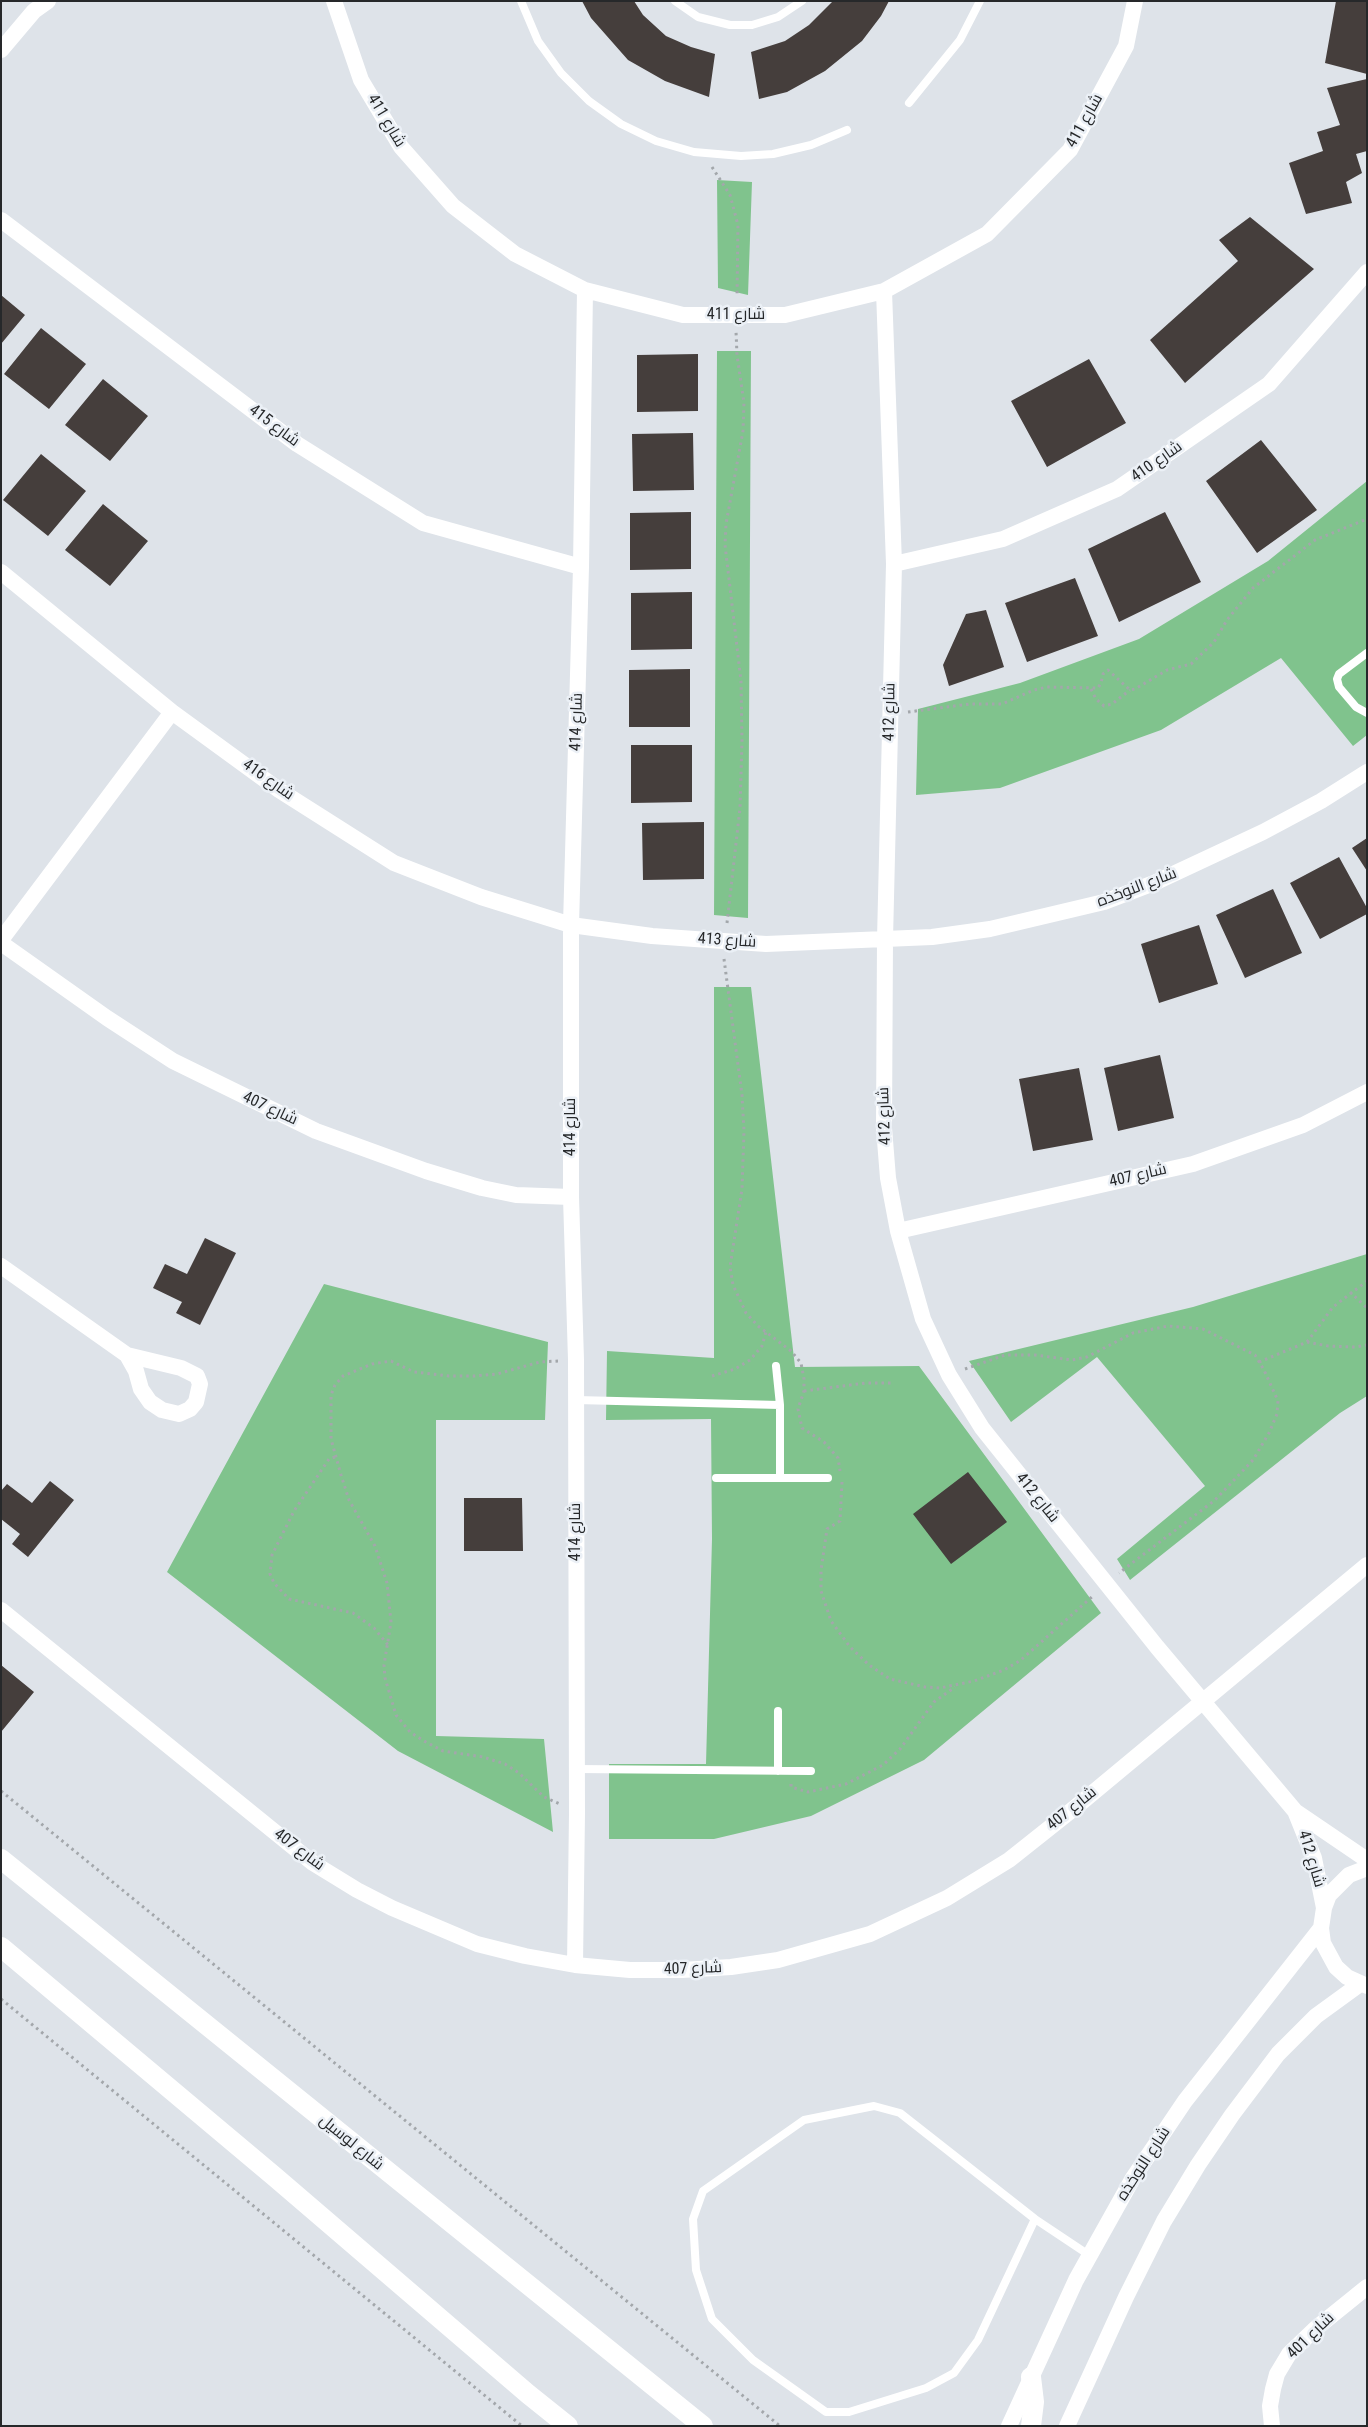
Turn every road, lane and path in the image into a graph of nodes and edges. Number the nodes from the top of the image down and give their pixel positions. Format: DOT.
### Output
graph roads {
  1 [pos="48,1"];
  2 [pos="334,1"];
  3 [pos="520,1"];
  4 [pos="675,1"];
  5 [pos="802,1"];
  6 [pos="980,1"];
  7 [pos="1135,1"];
  8 [pos="1,50"];
  9 [pos="909,103"];
  10 [pos="847,130"];
  11 [pos="702,153"];
  12 [pos="1,220"];
  13 [pos="1367,272"];
  14 [pos="585,290"];
  15 [pos="884,291"];
  16 [pos="736,315"];
  17 [pos="736,340"];
  18 [pos="1367,519"];
  19 [pos="894,564"];
  20 [pos="581,567"];
  21 [pos="1,572"];
  22 [pos="1367,653"];
  23 [pos="1091,689"];
  24 [pos="1130,690"];
  25 [pos="172,712"];
  26 [pos="1367,713"];
  27 [pos="890,715"];
  28 [pos="1367,772"];
  29 [pos="571,925"];
  30 [pos="885,939"];
  31 [pos="725,941"];
  32 [pos="1,942"];
  33 [pos="1367,1092"];
  34 [pos="571,1197"];
  35 [pos="898,1231"];
  36 [pos="1,1266"];
  37 [pos="1367,1281"];
  38 [pos="1350,1292"];
  39 [pos="1367,1308"];
  40 [pos="766,1332"];
  41 [pos="1307,1342"];
  42 [pos="1367,1345"];
  43 [pos="127,1355"];
  44 [pos="576,1360"];
  45 [pos="1259,1362"];
  46 [pos="776,1366"];
  47 [pos="712,1376"];
  48 [pos="894,1383"];
  49 [pos="804,1391"];
  50 [pos="576,1400"];
  51 [pos="780,1405"];
  52 [pos="335,1457"];
  53 [pos="716,1478"];
  54 [pos="780,1478"];
  55 [pos="828,1478"];
  56 [pos="1367,1566"];
  57 [pos="1,1610"];
  58 [pos="388,1645"];
  59 [pos="958,1685"];
  60 [pos="1203,1702"];
  61 [pos="778,1711"];
  62 [pos="576,1769"];
  63 [pos="778,1771"];
  64 [pos="791,1771"];
  65 [pos="811,1771"];
  66 [pos="1,1790"];
  67 [pos="1295,1811"];
  68 [pos="578,1813"];
  69 [pos="1,1859"];
  70 [pos="1367,1860"];
  71 [pos="1367,1868"];
  72 [pos="1324,1908"];
  73 [pos="1321,1928"];
  74 [pos="1,1947"];
  75 [pos="575,1965"];
  76 [pos="1363,1985"];
  77 [pos="1,2000"];
  78 [pos="1035,2219"];
  79 [pos="1089,2255"];
  80 [pos="1367,2287"];
  81 [pos="1031,2377"];
  82 [pos="522,2426"];
  83 [pos="568,2426"];
  84 [pos="703,2426"];
  85 [pos="780,2426"];
  86 [pos="1009,2426"];
  87 [pos="1031,2426"];
  88 [pos="1067,2426"];
  89 [pos="1272,2426"];
  1 -- 8 [label="street"];
  2 -- 14 [label="street, شارع 411"];
  3 -- 11 [label="lane"];
  4 -- 5 [label="lane"];
  6 -- 9 [label="lane"];
  7 -- 15 [label="street, شارع 411"];
  10 -- 11 [label="lane"];
  11 -- 16 [label="path"];
  12 -- 20 [label="street, شارع 415"];
  13 -- 19 [label="street, شارع 410"];
  14 -- 16 [label="street, شارع 411"];
  14 -- 20 [label="street, شارع 414"];
  15 -- 16 [label="street, شارع 411"];
  15 -- 19 [label="street, شارع 412"];
  17 -- 31 [label="path"];
  18 -- 24 [label="path"];
  19 -- 27 [label="street, شارع 412"];
  20 -- 29 [label="street, شارع 414"];
  21 -- 25 [label="street, شارع 416"];
  22 -- 26 [label="lane"];
  23 -- 24 [label="path"];
  23 -- 24 [label="path"];
  23 -- 27 [label="path"];
  25 -- 29 [label="street, شارع 416"];
  25 -- 32 [label="street, شارع 407"];
  27 -- 30 [label="street, شارع 412"];
  28 -- 30 [label="street, شارع النوخذه"];
  29 -- 31 [label="street, شارع 413"];
  29 -- 34 [label="street, شارع 414"];
  30 -- 31 [label="street, شارع 413"];
  30 -- 35 [label="street, شارع 412"];
  32 -- 34 [label="street, شارع 407"];
  33 -- 35 [label="street, شارع 407"];
  34 -- 44 [label="street, شارع 414"];
  35 -- 60 [label="street, شارع 412"];
  36 -- 43 [label="street"];
  37 -- 38 [label="path"];
  38 -- 39 [label="path"];
  38 -- 41 [label="path"];
  40 -- 47 [label="path"];
  41 -- 42 [label="path"];
  41 -- 45 [label="path"];
  43 -- 43 [label="street"];
  44 -- 50 [label="street, شارع 414"];
  44 -- 52 [label="path"];
  46 -- 51 [label="lane"];
  48 -- 49 [label="path"];
  50 -- 51 [label="lane"];
  50 -- 62 [label="street, شارع 414"];
  51 -- 54 [label="lane"];
  52 -- 58 [label="path"];
  52 -- 58 [label="path"];
  53 -- 54 [label="lane"];
  54 -- 55 [label="lane"];
  56 -- 60 [label="street, شارع 407"];
  57 -- 75 [label="street, شارع 407"];
  58 -- 68 [label="path"];
  59 -- 64 [label="path"];
  60 -- 67 [label="street, شارع 412"];
  60 -- 75 [label="street, شارع 407"];
  61 -- 63 [label="lane"];
  62 -- 63 [label="lane"];
  62 -- 68 [label="street, شارع 414"];
  63 -- 64 [label="lane"];
  64 -- 65 [label="lane"];
  66 -- 85 [label="path"];
  67 -- 70 [label="street, شارع 412"];
  67 -- 72 [label="street, شارع 412"];
  68 -- 75 [label="street, شارع 414"];
  69 -- 84 [label="street, شارع لوسيل"];
  71 -- 72 [label="street"];
  72 -- 73 [label="street"];
  73 -- 76 [label="street"];
  73 -- 79 [label="street, شارع النوخذه"];
  74 -- 83 [label="street"];
  76 -- 88 [label="street"];
  77 -- 82 [label="path"];
  78 -- 78 [label="lane"];
  78 -- 79 [label="lane"];
  79 -- 81 [label="street, شارع النوخذه"];
  80 -- 89 [label="street, شارع 401"];
  81 -- 86 [label="street, شارع النوخذه"];
  81 -- 87 [label="street"];
}
